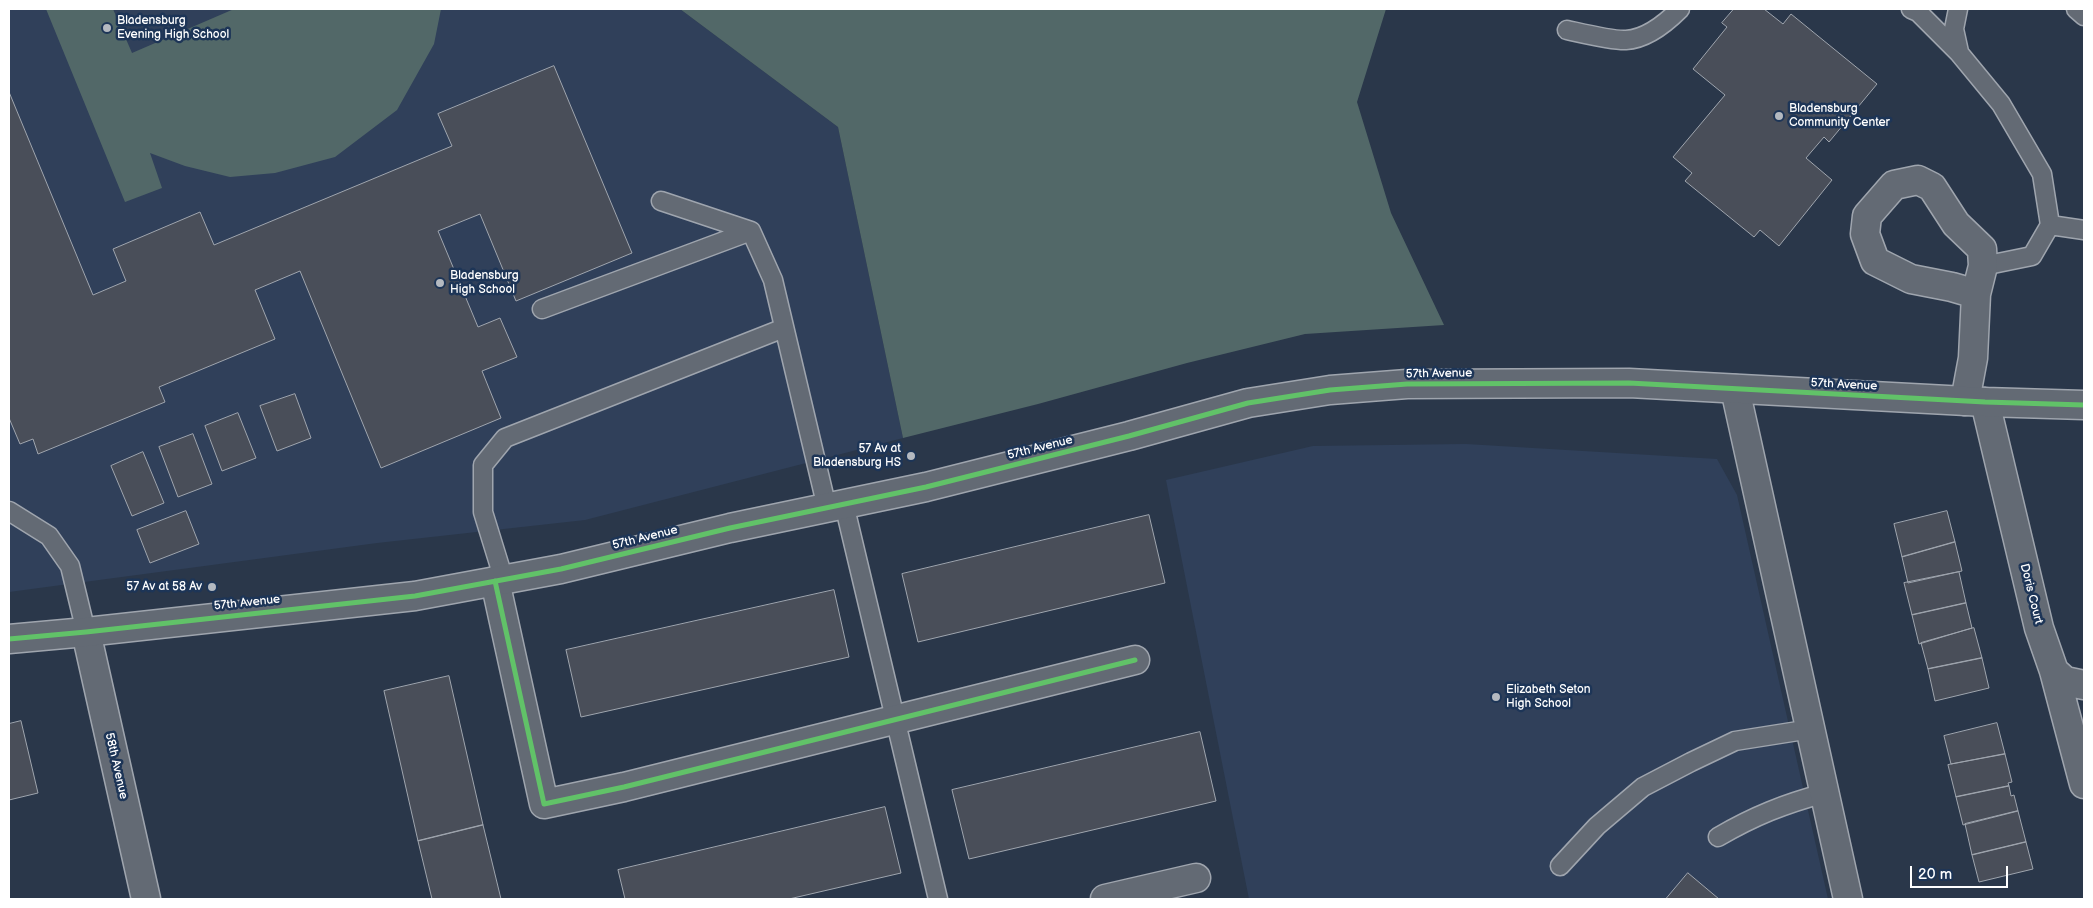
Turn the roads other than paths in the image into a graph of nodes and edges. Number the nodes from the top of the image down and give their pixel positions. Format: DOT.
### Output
graph roads {
  1 [pos="1680,9"];
  2 [pos="1911,9"];
  3 [pos="1958,9"];
  4 [pos="2076,9"];
  5 [pos="2084,16"];
  6 [pos="1567,30"];
  7 [pos="1959,53"];
  8 [pos="661,201"];
  9 [pos="2050,225"];
  10 [pos="2084,230"];
  11 [pos="751,231"];
  12 [pos="1983,266"];
  13 [pos="1976,294"];
  14 [pos="542,309"];
  15 [pos="784,328"];
  16 [pos="1735,389"];
  17 [pos="1975,402"];
  18 [pos="2084,406"];
  19 [pos="835,506"];
  20 [pos="9,511"];
  21 [pos="499,580"];
  22 [pos="86,632"];
  23 [pos="9,639"];
  24 [pos="1135,660"];
  25 [pos="2054,671"];
  26 [pos="2084,685"];
  27 [pos="896,719"];
  28 [pos="1810,729"];
  29 [pos="2084,784"];
  30 [pos="1825,793"];
  31 [pos="1718,837"];
  32 [pos="1560,866"];
  33 [pos="1196,878"];
  34 [pos="146,899"];
  35 [pos="938,899"];
  36 [pos="1105,899"];
  37 [pos="1848,899"];
  1 -- 6 [label="lane"];
  2 -- 7 [label="lane"];
  3 -- 7 [label="lane"];
  4 -- 5 [label="lane"];
  7 -- 9 [label="lane"];
  8 -- 11 [label="lane"];
  9 -- 10 [label="lane"];
  9 -- 12 [label="lane"];
  11 -- 14 [label="lane"];
  11 -- 15 [label="lane"];
  12 -- 13 [label="street"];
  12 -- 13 [label="street"];
  13 -- 17 [label="street"];
  15 -- 19 [label="lane"];
  15 -- 21 [label="lane"];
  16 -- 17 [label="street, 57th Avenue"];
  16 -- 19 [label="street, 57th Avenue"];
  16 -- 28 [label="street"];
  17 -- 18 [label="street, 57th Avenue"];
  17 -- 25 [label="street, Doris Court"];
  19 -- 21 [label="street, 57th Avenue"];
  19 -- 27 [label="lane"];
  20 -- 22 [label="lane"];
  21 -- 22 [label="street, 57th Avenue"];
  21 -- 27 [label="street"];
  22 -- 23 [label="street, 57th Avenue"];
  22 -- 34 [label="street, 58th Avenue"];
  24 -- 27 [label="street"];
  25 -- 26 [label="street"];
  25 -- 29 [label="street, Doris Court"];
  27 -- 35 [label="lane"];
  28 -- 30 [label="street"];
  28 -- 32 [label="lane"];
  30 -- 31 [label="lane"];
  30 -- 37 [label="street"];
  33 -- 36 [label="street"];
}
